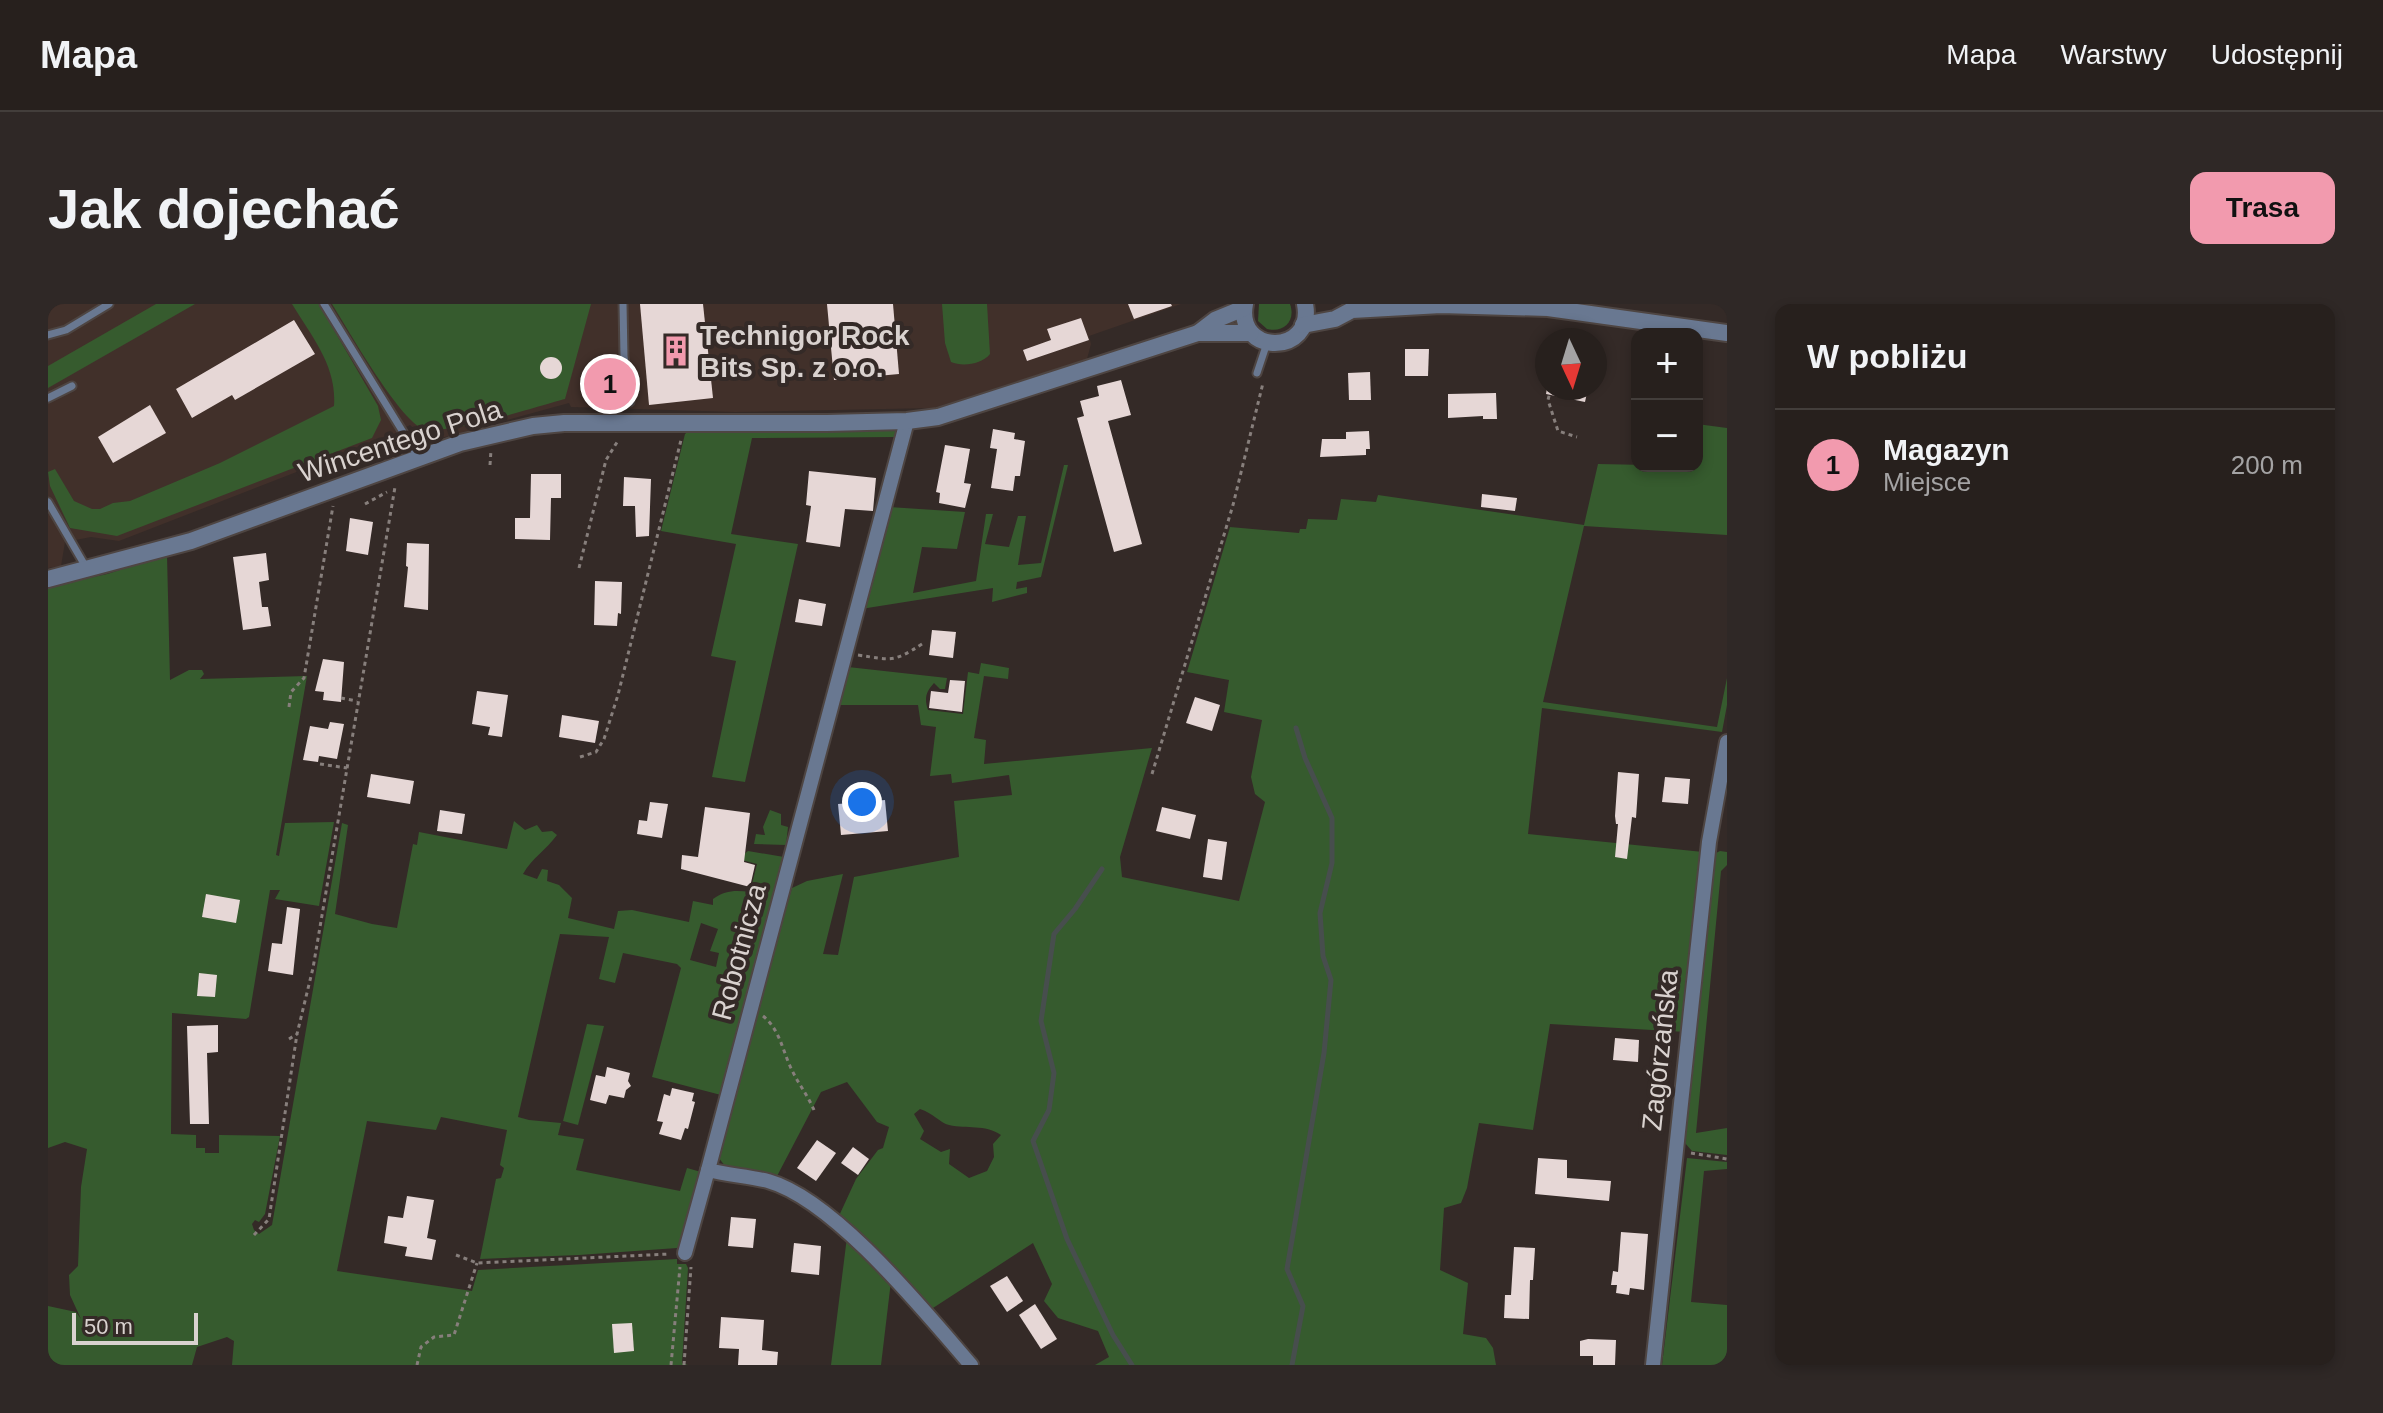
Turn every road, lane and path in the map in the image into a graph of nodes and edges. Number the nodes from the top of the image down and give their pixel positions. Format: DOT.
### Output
graph roads {
  1 [pos="109,304"];
  2 [pos="324,304"];
  3 [pos="623,304"];
  4 [pos="1305,304"];
  5 [pos="1244,306"];
  6 [pos="1345,307"];
  7 [pos="1303,325"];
  8 [pos="1198,333"];
  9 [pos="1251,333"];
  10 [pos="1727,333"];
  11 [pos="48,335"];
  12 [pos="1267,343"];
  13 [pos="1260,362"];
  14 [pos="1257,373"];
  15 [pos="72,386"];
  16 [pos="48,398"];
  17 [pos="1548,400"];
  18 [pos="630,402"];
  19 [pos="907,421"];
  20 [pos="683,432"];
  21 [pos="621,436"];
  22 [pos="1577,437"];
  23 [pos="419,458"];
  24 [pos="395,487"];
  25 [pos="332,490"];
  26 [pos="387,492"];
  27 [pos="48,502"];
  28 [pos="365,504"];
  29 [pos="579,568"];
  30 [pos="88,569"];
  31 [pos="48,579"];
  32 [pos="922,644"];
  33 [pos="849,654"];
  34 [pos="341,698"];
  35 [pos="359,702"];
  36 [pos="289,707"];
  37 [pos="1727,742"];
  38 [pos="580,757"];
  39 [pos="320,764"];
  40 [pos="347,768"];
  41 [pos="1152,774"];
  42 [pos="751,1006"];
  43 [pos="297,1034"];
  44 [pos="289,1039"];
  45 [pos="814,1110"];
  46 [pos="1676,1151"];
  47 [pos="1727,1159"];
  48 [pos="708,1170"];
  49 [pos="254,1235"];
  50 [pos="685,1253"];
  51 [pos="456,1255"];
  52 [pos="477,1263"];
  53 [pos="417,1365"];
  54 [pos="671,1365"];
  55 [pos="684,1365"];
  56 [pos="971,1365"];
  57 [pos="1653,1365"];
  1 -- 11 [label="lane"];
  2 -- 23 [label="lane"];
  3 -- 18 [label="lane"];
  4 -- 7 [label="street"];
  5 -- 8 [label="street, Wincentego Pola"];
  5 -- 9 [label="street"];
  6 -- 7 [label="street"];
  6 -- 10 [label="street"];
  7 -- 12 [label="street"];
  8 -- 9 [label="street, Wincentego Pola"];
  8 -- 19 [label="street, Wincentego Pola"];
  9 -- 12 [label="street"];
  12 -- 13 [label="lane"];
  13 -- 14 [label="lane"];
  13 -- 41 [label="path"];
  15 -- 16 [label="lane"];
  17 -- 22 [label="path"];
  19 -- 23 [label="street, Wincentego Pola"];
  19 -- 33 [label="street, Robotnicza"];
  20 -- 38 [label="path"];
  21 -- 29 [label="path"];
  23 -- 25 [label="street, Wincentego Pola"];
  24 -- 35 [label="path"];
  25 -- 30 [label="street, Wincentego Pola"];
  25 -- 36 [label="path"];
  26 -- 28 [label="path"];
  27 -- 30 [label="lane"];
  30 -- 31 [label="street, Wincentego Pola"];
  32 -- 33 [label="path"];
  33 -- 42 [label="street, Robotnicza"];
  34 -- 35 [label="path"];
  35 -- 40 [label="path"];
  37 -- 46 [label="street, Zagórzańska"];
  39 -- 40 [label="path"];
  40 -- 43 [label="path"];
  42 -- 45 [label="path"];
  42 -- 48 [label="street, Robotnicza"];
  43 -- 44 [label="path"];
  43 -- 49 [label="path"];
  46 -- 47 [label="path"];
  46 -- 57 [label="street, Zagórzańska"];
  48 -- 50 [label="street, Robotnicza"];
  48 -- 56 [label="street"];
  50 -- 52 [label="path"];
  50 -- 54 [label="path"];
  50 -- 55 [label="path"];
  51 -- 52 [label="path"];
  52 -- 53 [label="path"];
}
